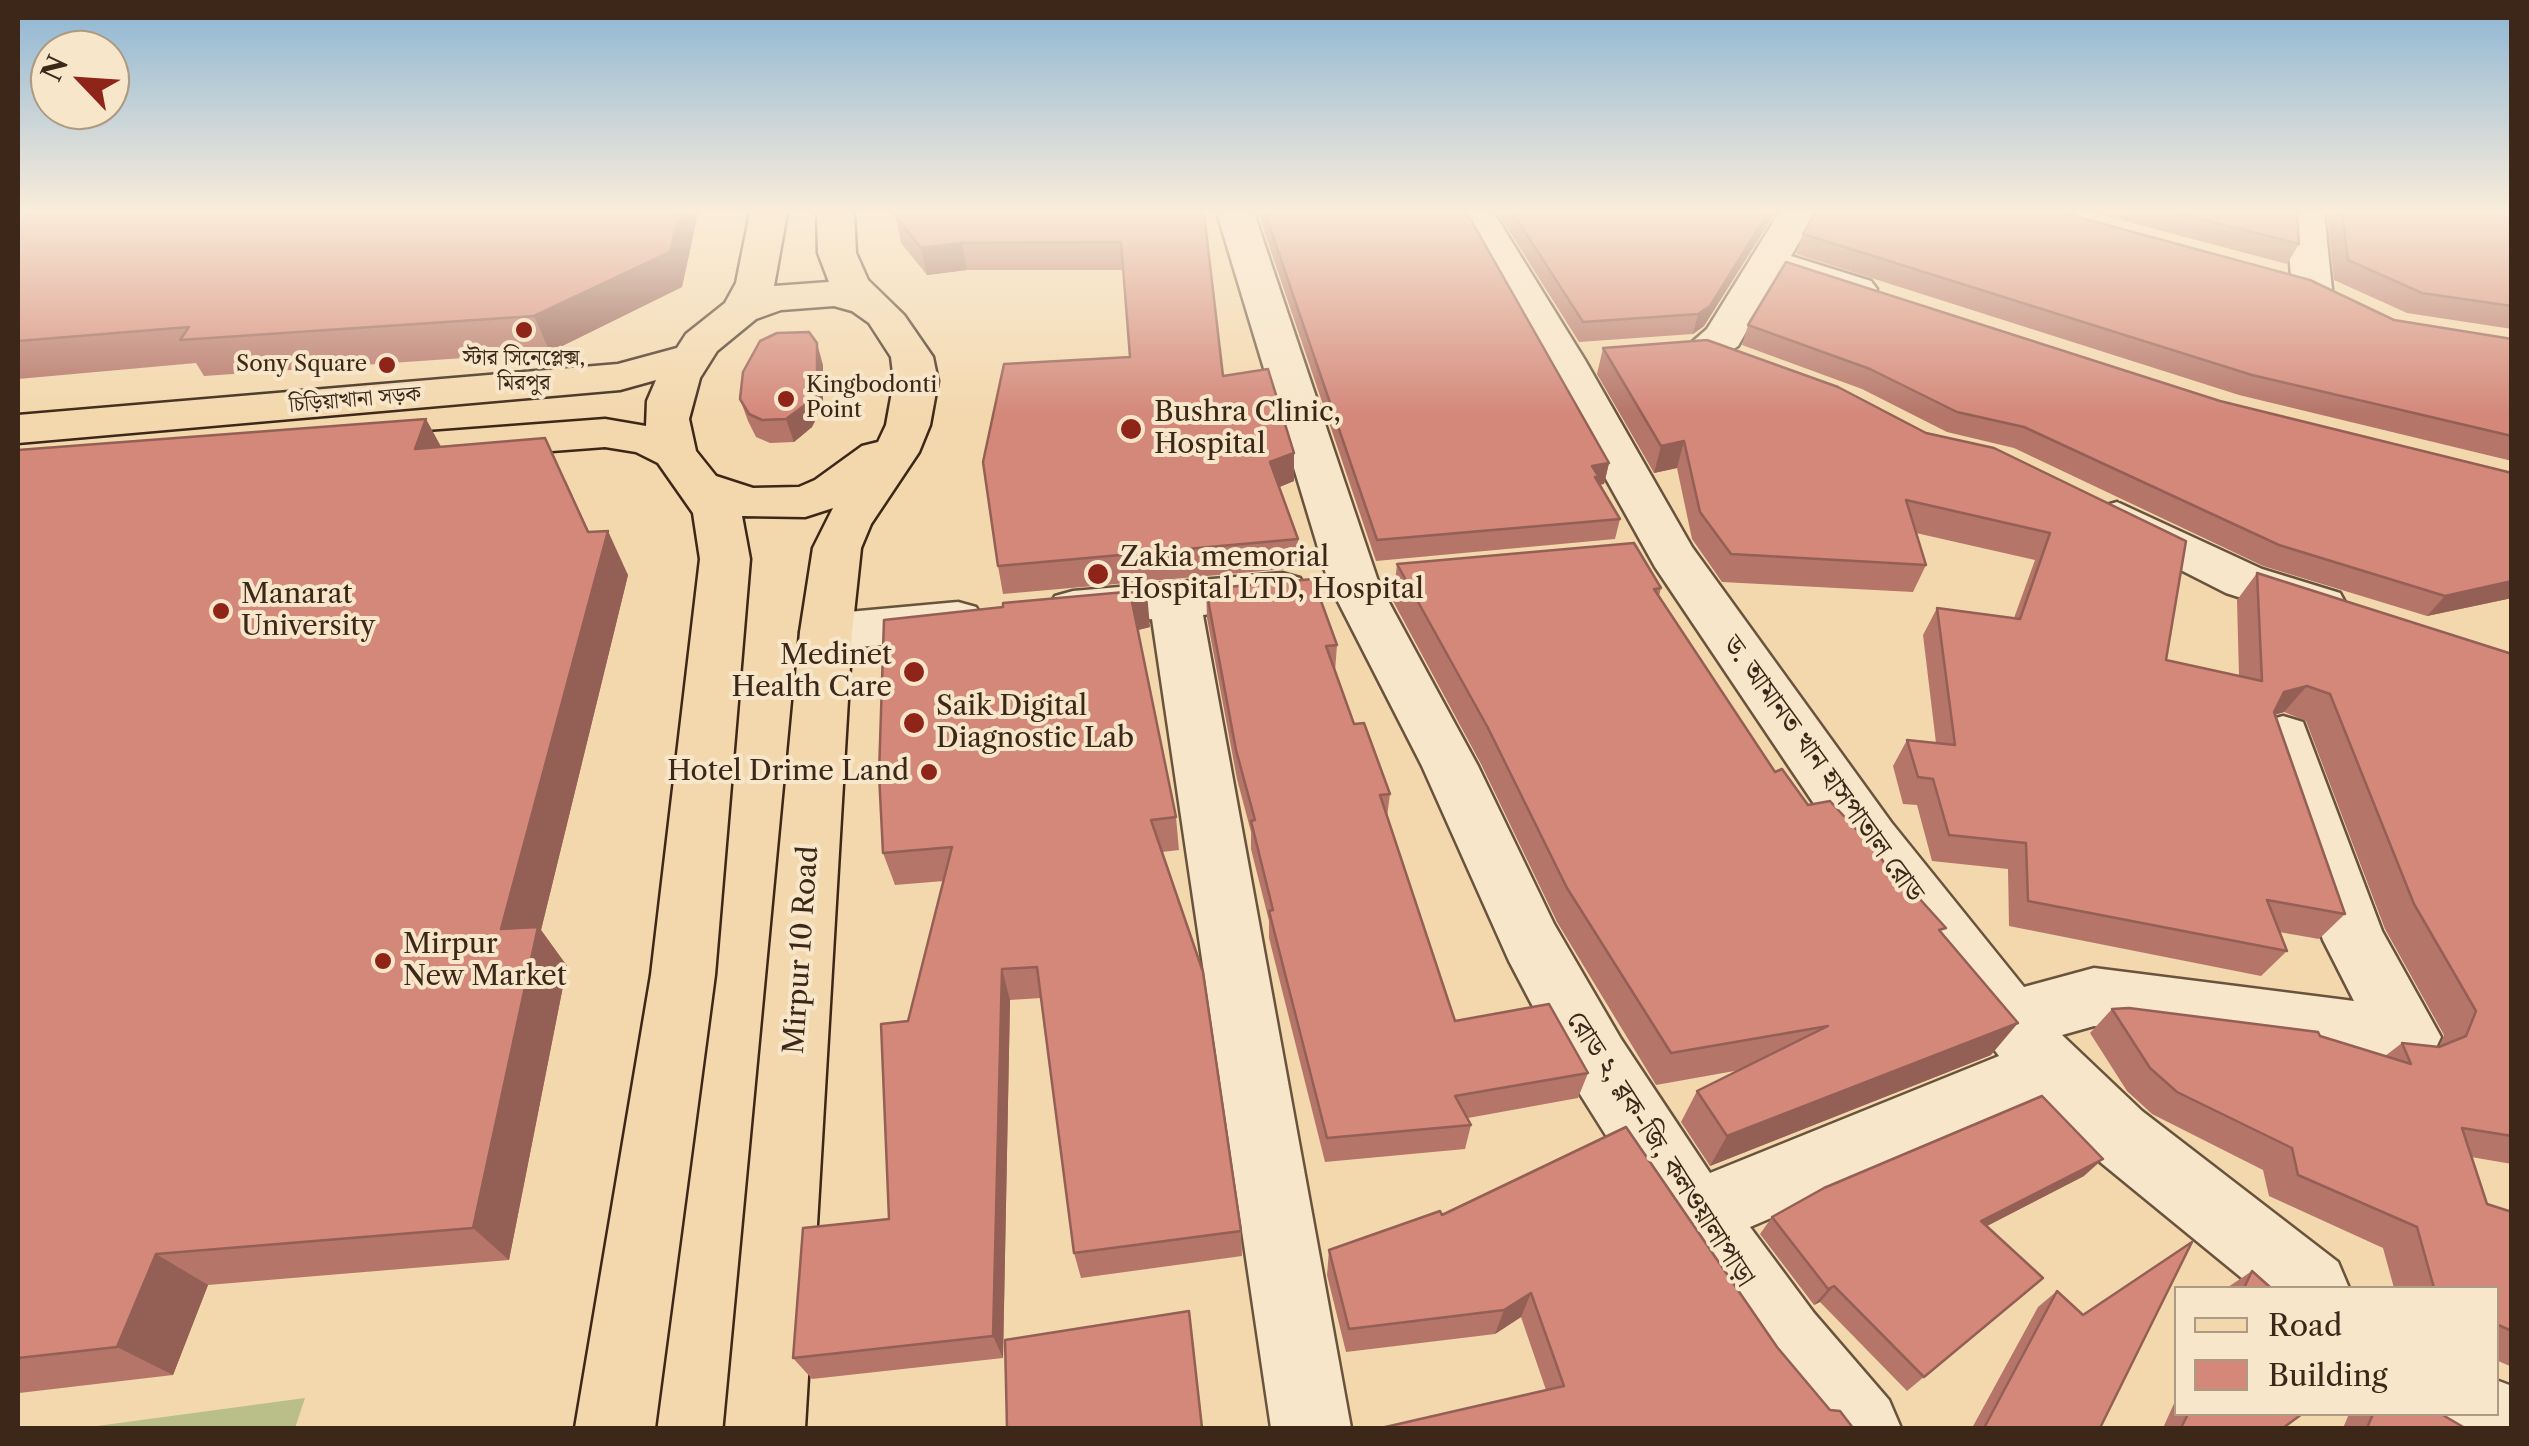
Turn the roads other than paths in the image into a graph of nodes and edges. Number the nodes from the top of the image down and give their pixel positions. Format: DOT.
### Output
graph roads {
  1 [pos="756,280"];
  2 [pos="849,280"];
  3 [pos="1262,280"];
  4 [pos="1526,280"];
  5 [pos="1758,280"];
  6 [pos="1830,280"];
  7 [pos="2310,280"];
  8 [pos="2311,290"];
  9 [pos="1894,300"];
  10 [pos="866,302"];
  11 [pos="742,310"];
  12 [pos="690,358"];
  13 [pos="1757,370"];
  14 [pos="908,425"];
  15 [pos="18,429"];
  16 [pos="326,454"];
  17 [pos="697,484"];
  18 [pos="2084,502"];
  19 [pos="1672,555"];
  20 [pos="1612,560"];
  21 [pos="1374,582"];
  22 [pos="1175,600"];
  23 [pos="2358,618"];
  24 [pos="826,632"];
  25 [pos="2283,737"];
  26 [pos="2030,1044"];
  27 [pos="1696,1214"];
  28 [pos="2309,1286"];
  29 [pos="615,1428"];
  30 [pos="766,1428"];
  31 [pos="1311,1428"];
  32 [pos="1861,1428"];
  1 -- 11 [label="main road"];
  2 -- 10 [label="main road"];
  3 -- 21 [label="street, রোড ২, ব্লক-জি, কলওয়ালাপাড়া"];
  4 -- 19 [label="street, ড. আমানত খান হাসপাতাল রোড"];
  5 -- 13 [label="street"];
  6 -- 9 [label="street"];
  7 -- 8 [label="street"];
  10 -- 11 [label="main road"];
  10 -- 14 [label="main road"];
  11 -- 12 [label="main road"];
  12 -- 15 [label="main road, চিড়িয়াখানা সড়ক"];
  12 -- 17 [label="main road"];
  14 -- 17 [label="main road"];
  14 -- 24 [label="main road, Mirpur 10 Road"];
  16 -- 17 [label="main road, চিড়িয়াখানা সড়ক"];
  17 -- 29 [label="main road"];
  18 -- 23 [label="street"];
  19 -- 20 [label="street"];
  19 -- 26 [label="street, ড. আমানত খান হাসপাতাল রোড"];
  21 -- 22 [label="street"];
  21 -- 27 [label="street, রোড ২, ব্লক-জি, কলওয়ালাপাড়া"];
  22 -- 24 [label="street"];
  22 -- 31 [label="street"];
  24 -- 30 [label="main road, Mirpur 10 Road"];
  25 -- 26 [label="street"];
  26 -- 27 [label="street"];
  26 -- 28 [label="street, ড. আমানত খান হাসপাতাল রোড"];
  27 -- 32 [label="street, রোড ২, ব্লক-জি, কলওয়ালাপাড়া"];
}
